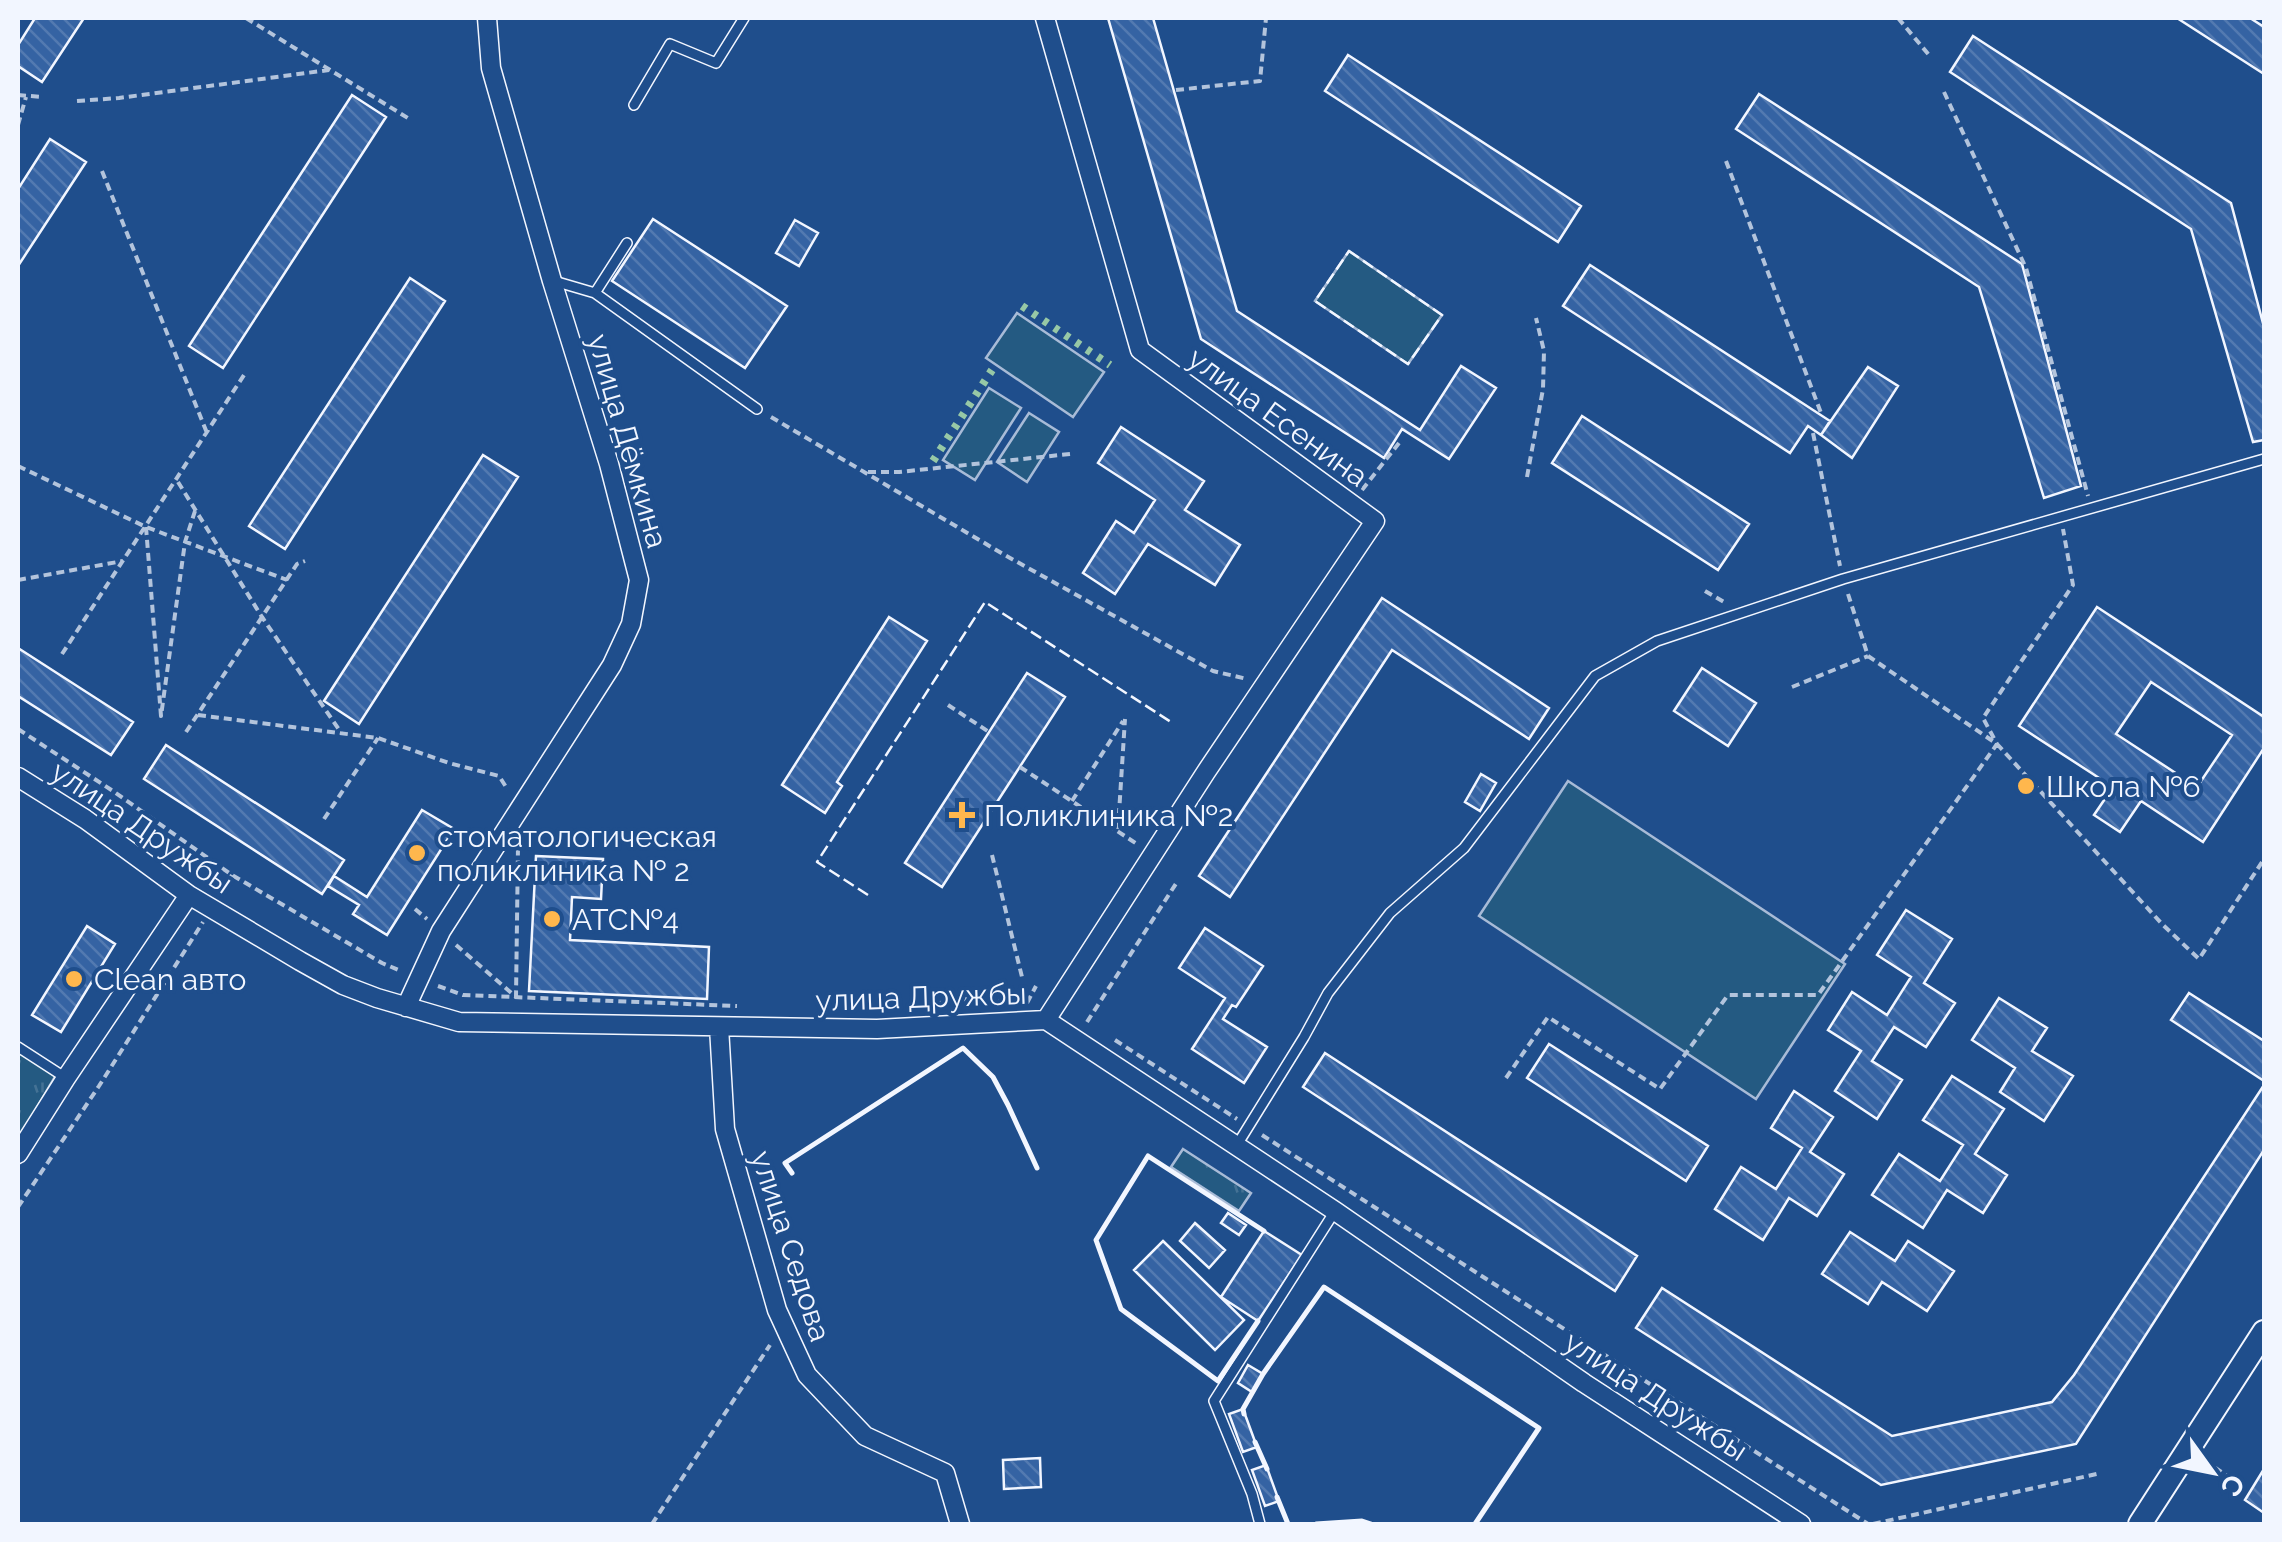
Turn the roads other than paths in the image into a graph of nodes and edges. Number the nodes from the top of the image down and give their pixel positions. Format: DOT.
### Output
graph roads {
  1 [pos="487,18"];
  2 [pos="744,18"];
  3 [pos="1045,18"];
  4 [pos="634,105"];
  5 [pos="627,243"];
  6 [pos="552,281"];
  7 [pos="595,293"];
  8 [pos="757,409"];
  9 [pos="2264,459"];
  10 [pos="18,777"];
  11 [pos="189,895"];
  12 [pos="406,1007"];
  13 [pos="1048,1017"];
  14 [pos="719,1027"];
  15 [pos="18,1048"];
  16 [pos="66,1078"];
  17 [pos="1236,1145"];
  18 [pos="18,1154"];
  19 [pos="1335,1211"];
  20 [pos="2264,1332"];
  21 [pos="960,1524"];
  22 [pos="1260,1524"];
  23 [pos="1800,1524"];
  24 [pos="2140,1524"];
  1 -- 6 [label="street, улица Дёмкина"];
  2 -- 4 [label="lane"];
  3 -- 13 [label="street, улица Есенина"];
  5 -- 7 [label="lane"];
  6 -- 7 [label="lane"];
  6 -- 12 [label="street, улица Дёмкина"];
  7 -- 8 [label="lane"];
  9 -- 17 [label="lane"];
  10 -- 11 [label="street, улица Дружбы"];
  11 -- 12 [label="street, улица Дружбы"];
  11 -- 16 [label="street"];
  12 -- 14 [label="street, улица Дружбы"];
  13 -- 14 [label="street, улица Дружбы"];
  13 -- 17 [label="street, улица Дружбы"];
  14 -- 21 [label="street, улица Седова"];
  15 -- 16 [label="lane"];
  16 -- 18 [label="street"];
  17 -- 19 [label="street, улица Дружбы"];
  19 -- 22 [label="lane"];
  19 -- 23 [label="street, улица Дружбы"];
  20 -- 24 [label="street"];
}
